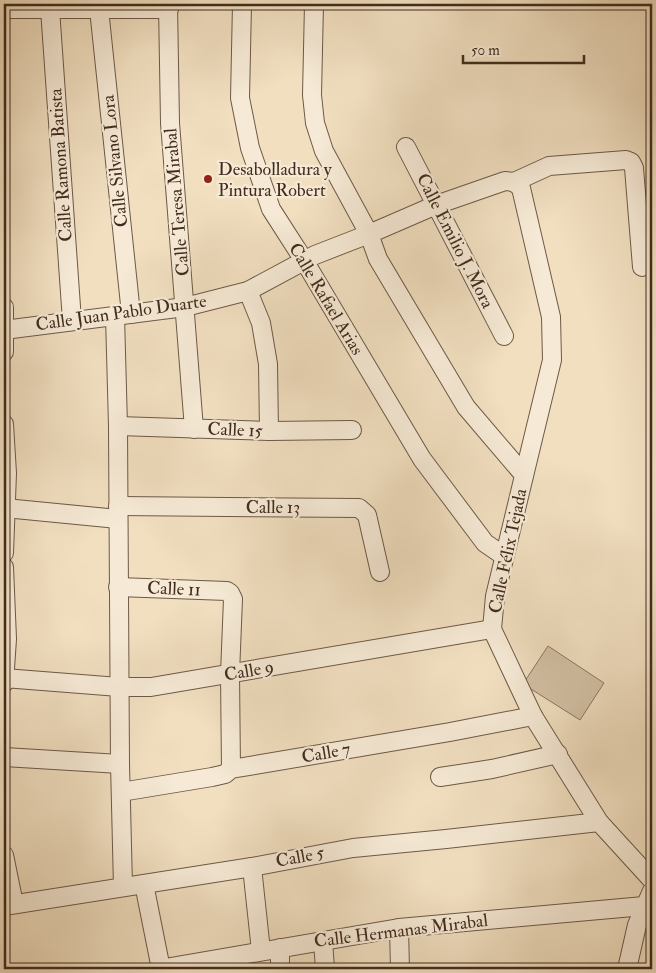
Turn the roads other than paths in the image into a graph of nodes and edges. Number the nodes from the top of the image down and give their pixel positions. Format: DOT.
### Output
graph roads {
  1 [pos="242,4"];
  2 [pos="314,4"];
  3 [pos="168,6"];
  4 [pos="4,9"];
  5 [pos="50,9"];
  6 [pos="99,9"];
  7 [pos="406,147"];
  8 [pos="514,182"];
  9 [pos="436,204"];
  10 [pos="369,234"];
  11 [pos="305,262"];
  12 [pos="642,267"];
  13 [pos="248,291"];
  14 [pos="4,307"];
  15 [pos="185,307"];
  16 [pos="123,315"];
  17 [pos="72,321"];
  18 [pos="4,330"];
  19 [pos="504,336"];
  20 [pos="4,352"];
  21 [pos="4,424"];
  22 [pos="118,426"];
  23 [pos="194,429"];
  24 [pos="352,430"];
  25 [pos="269,431"];
  26 [pos="5,473"];
  27 [pos="524,474"];
  28 [pos="5,508"];
  29 [pos="118,513"];
  30 [pos="4,553"];
  31 [pos="504,556"];
  32 [pos="4,567"];
  33 [pos="380,572"];
  34 [pos="118,587"];
  35 [pos="492,629"];
  36 [pos="5,639"];
  37 [pos="230,674"];
  38 [pos="4,678"];
  39 [pos="4,683"];
  40 [pos="119,687"];
  41 [pos="533,716"];
  42 [pos="558,754"];
  43 [pos="4,757"];
  44 [pos="120,764"];
  45 [pos="231,769"];
  46 [pos="440,777"];
  47 [pos="121,792"];
  48 [pos="599,822"];
  49 [pos="4,855"];
  50 [pos="252,866"];
  51 [pos="652,880"];
  52 [pos="144,884"];
  53 [pos="123,887"];
  54 [pos="648,898"];
  55 [pos="9,905"];
  56 [pos="399,928"];
  57 [pos="645,928"];
  58 [pos="324,941"];
  59 [pos="280,948"];
  60 [pos="261,951"];
  61 [pos="160,969"];
  62 [pos="280,969"];
  63 [pos="325,969"];
  64 [pos="400,969"];
  65 [pos="627,969"];
  1 -- 11 [label="street, Calle Rafael Arias"];
  2 -- 10 [label="street"];
  3 -- 6 [label="street"];
  3 -- 15 [label="street, Calle Teresa Mirabal"];
  4 -- 5 [label="street"];
  5 -- 6 [label="street"];
  5 -- 17 [label="street, Calle Ramona Batista"];
  6 -- 16 [label="street, Calle Silvano Lora"];
  7 -- 9 [label="street, Calle Emilio J. Mora"];
  8 -- 9 [label="street, Calle Juan Pablo Duarte"];
  8 -- 12 [label="street, Calle Juan Pablo Duarte"];
  8 -- 27 [label="street, Calle Félix Tejada"];
  9 -- 10 [label="street, Calle Juan Pablo Duarte"];
  9 -- 19 [label="street, Calle Emilio J. Mora"];
  10 -- 11 [label="street, Calle Juan Pablo Duarte"];
  10 -- 27 [label="street"];
  11 -- 13 [label="street, Calle Juan Pablo Duarte"];
  11 -- 31 [label="street, Calle Rafael Arias"];
  13 -- 15 [label="street, Calle Juan Pablo Duarte"];
  13 -- 25 [label="street"];
  14 -- 18 [label="street"];
  15 -- 16 [label="street, Calle Juan Pablo Duarte"];
  15 -- 23 [label="street, Calle Teresa Mirabal"];
  16 -- 17 [label="street, Calle Juan Pablo Duarte"];
  16 -- 22 [label="street, Calle Silvano Lora"];
  17 -- 18 [label="street, Calle Juan Pablo Duarte"];
  18 -- 20 [label="street"];
  21 -- 26 [label="street"];
  22 -- 23 [label="street, Calle 15"];
  22 -- 29 [label="street, Calle Silvano Lora"];
  23 -- 25 [label="street, Calle 15"];
  24 -- 25 [label="street, Calle 15"];
  26 -- 28 [label="street"];
  27 -- 31 [label="street, Calle Félix Tejada"];
  28 -- 29 [label="street, Calle 13"];
  28 -- 30 [label="street"];
  29 -- 33 [label="street, Calle 13"];
  29 -- 34 [label="street, Calle Silvano Lora"];
  31 -- 35 [label="street, Calle Félix Tejada"];
  32 -- 36 [label="street"];
  34 -- 37 [label="street, Calle 11"];
  34 -- 40 [label="street, Calle Silvano Lora"];
  35 -- 37 [label="street, Calle 9"];
  35 -- 41 [label="street, Calle Félix Tejada"];
  36 -- 38 [label="street"];
  37 -- 40 [label="street, Calle 9"];
  37 -- 45 [label="street"];
  38 -- 39 [label="street"];
  38 -- 40 [label="street, Calle 9"];
  40 -- 44 [label="street, Calle Silvano Lora"];
  41 -- 42 [label="street, Calle Félix Tejada"];
  41 -- 45 [label="street, Calle 7"];
  42 -- 46 [label="street"];
  42 -- 48 [label="street, Calle Félix Tejada"];
  43 -- 44 [label="street"];
  44 -- 47 [label="street, Calle Silvano Lora"];
  45 -- 47 [label="street, Calle 7"];
  47 -- 53 [label="street, Calle Silvano Lora"];
  48 -- 50 [label="street, Calle 5"];
  48 -- 51 [label="street, Calle Félix Tejada"];
  49 -- 55 [label="street"];
  50 -- 52 [label="street, Calle 5"];
  50 -- 60 [label="street"];
  52 -- 53 [label="street, Calle 5"];
  52 -- 61 [label="street"];
  53 -- 55 [label="street, Calle 5"];
  54 -- 56 [label="street, Calle Hermanas Mirabal"];
  54 -- 57 [label="street"];
  56 -- 58 [label="street, Calle Hermanas Mirabal"];
  56 -- 64 [label="street"];
  57 -- 65 [label="street"];
  58 -- 59 [label="street, Calle Hermanas Mirabal"];
  58 -- 63 [label="street"];
  59 -- 60 [label="street, Calle Hermanas Mirabal"];
  59 -- 62 [label="street"];
  60 -- 61 [label="street, Calle Hermanas Mirabal"];
}
